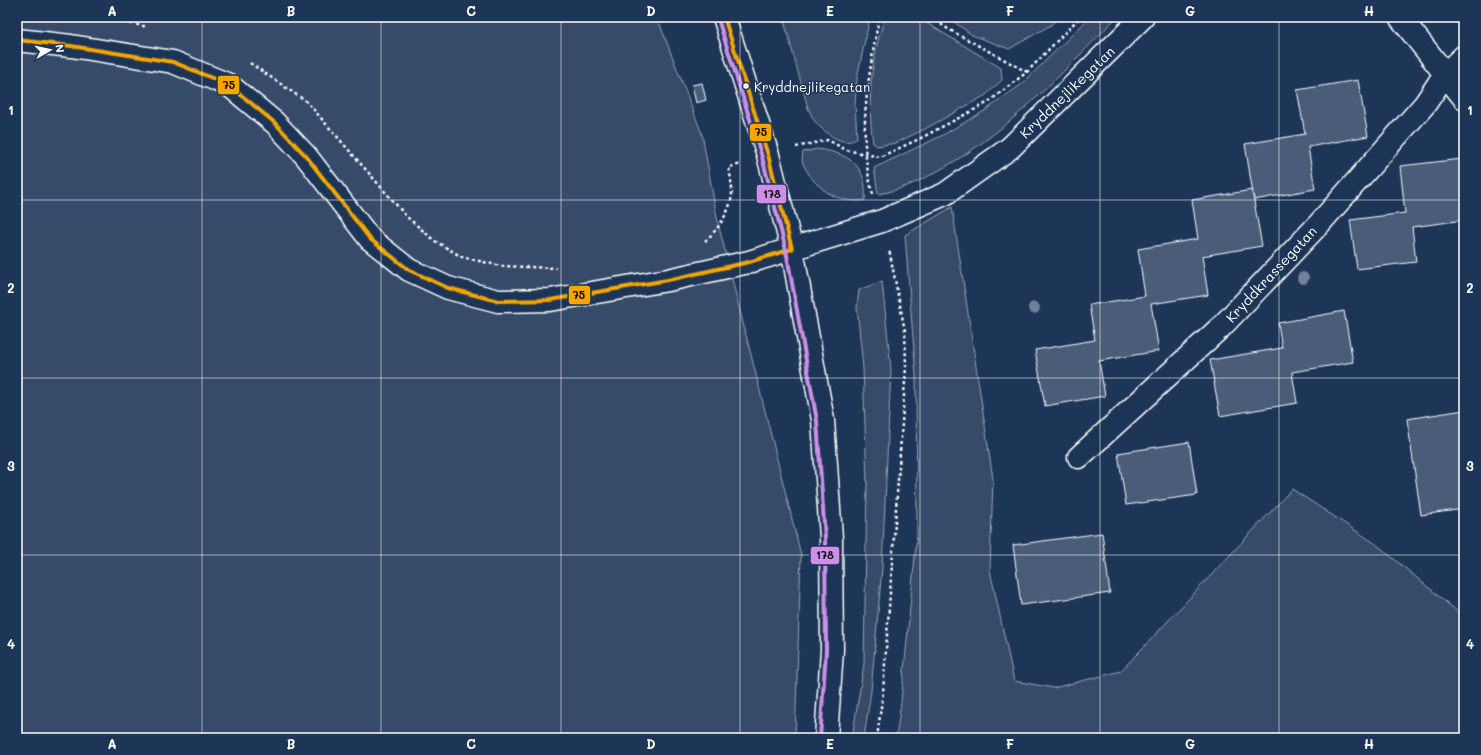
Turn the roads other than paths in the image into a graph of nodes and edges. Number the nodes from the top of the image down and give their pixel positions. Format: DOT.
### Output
graph roads {
  1 [pos="724,17"];
  2 [pos="1143,17"];
  3 [pos="1400,17"];
  4 [pos="17,40"];
  5 [pos="1464,56"];
  6 [pos="1445,74"];
  7 [pos="1464,98"];
  8 [pos="792,249"];
  9 [pos="1079,457"];
  10 [pos="826,738"];
  1 -- 8 [label="street"];
  2 -- 8 [label="street, Kryddnejlikegatan"];
  3 -- 6 [label="street"];
  4 -- 8 [label="street, Kryddnejlikegatan"];
  5 -- 6 [label="street, Kryddkrassegatan"];
  6 -- 7 [label="street"];
  6 -- 9 [label="street, Kryddkrassegatan"];
  8 -- 10 [label="street"];
}
